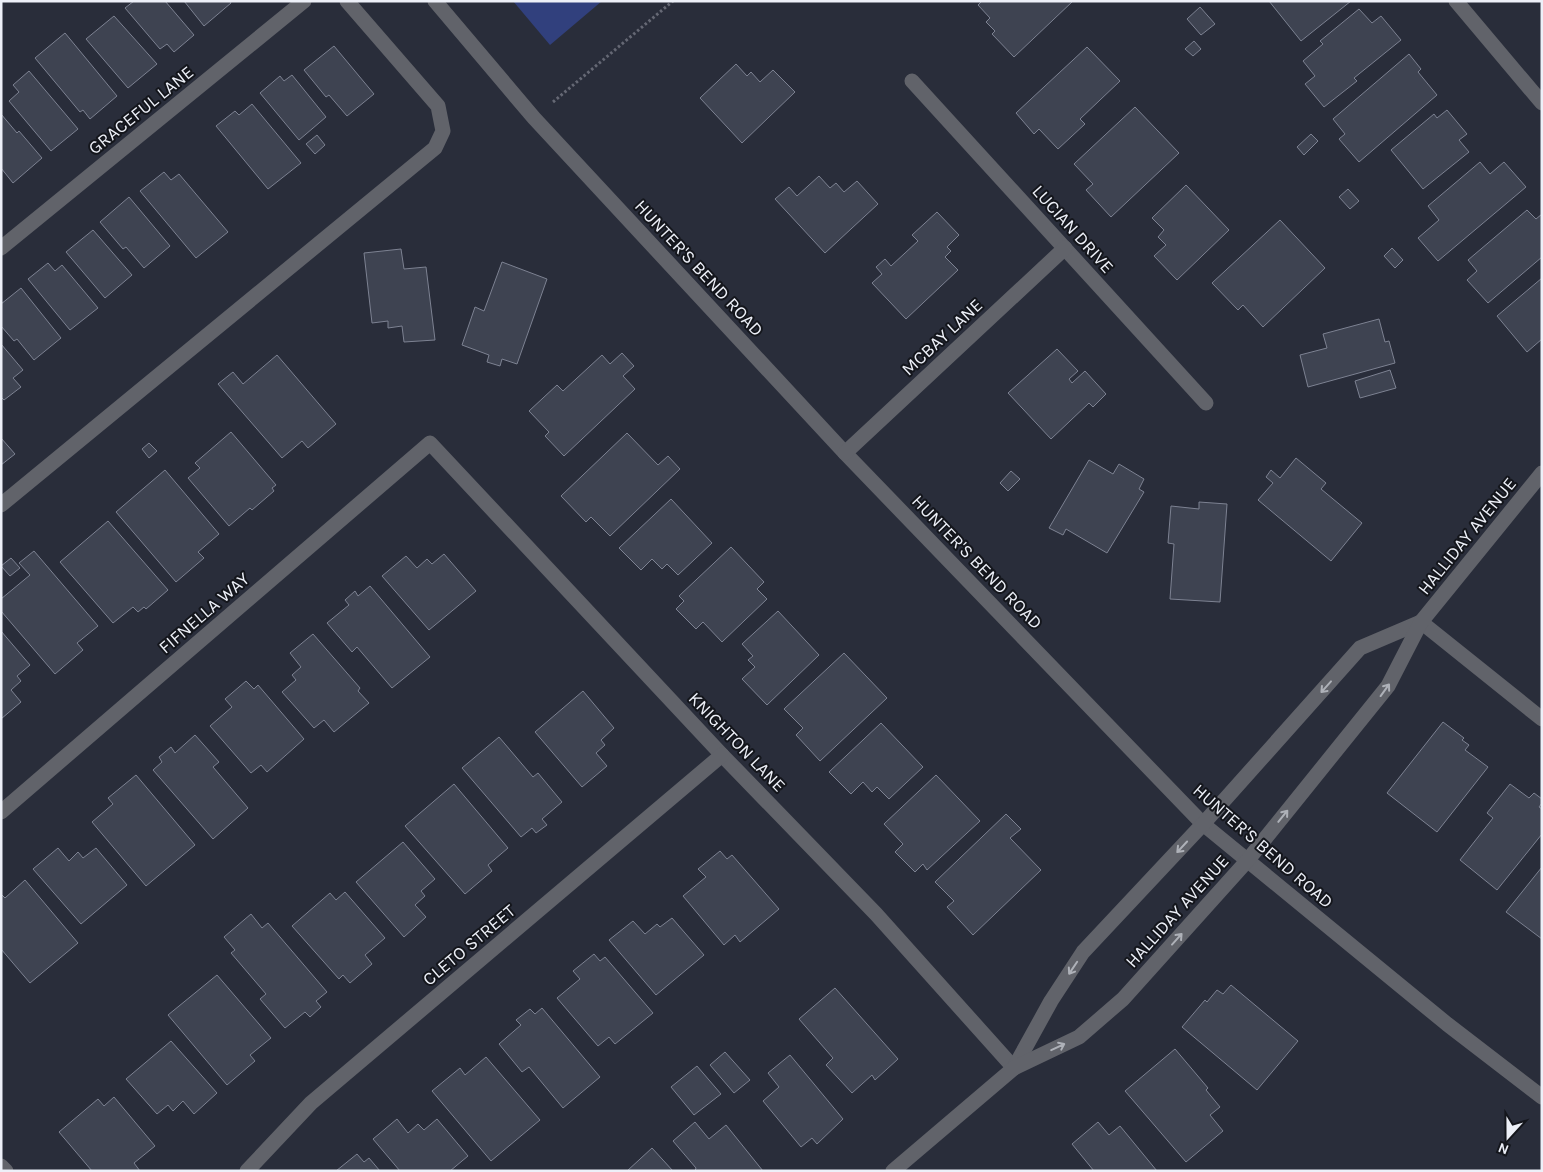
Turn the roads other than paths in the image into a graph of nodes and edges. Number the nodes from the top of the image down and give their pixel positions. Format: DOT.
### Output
graph roads {
  1 [pos="304,1"];
  2 [pos="347,1"];
  3 [pos="435,1"];
  4 [pos="1456,1"];
  5 [pos="912,81"];
  6 [pos="1542,103"];
  7 [pos="1,248"];
  8 [pos="1065,248"];
  9 [pos="1206,403"];
  10 [pos="430,443"];
  11 [pos="845,453"];
  12 [pos="1542,473"];
  13 [pos="1,505"];
  14 [pos="1421,622"];
  15 [pos="1542,719"];
  16 [pos="722,755"];
  17 [pos="1,812"];
  18 [pos="1203,824"];
  19 [pos="1247,861"];
  20 [pos="1014,1068"];
  21 [pos="1542,1097"];
  22 [pos="1,1166"];
  23 [pos="6,1171"];
  24 [pos="247,1171"];
  25 [pos="893,1171"];
  1 -- 7 [label="street, GRACEFUL LANE"];
  2 -- 13 [label="street"];
  3 -- 11 [label="street, HUNTER'S BEND ROAD"];
  4 -- 6 [label="street"];
  5 -- 8 [label="street, LUCIAN DRIVE"];
  8 -- 9 [label="street, LUCIAN DRIVE"];
  8 -- 11 [label="street, MCBAY LANE"];
  10 -- 16 [label="street, KNIGHTON LANE"];
  10 -- 17 [label="street, FIFNELLA WAY"];
  11 -- 18 [label="street, HUNTER'S BEND ROAD"];
  12 -- 14 [label="street, HALLIDAY AVENUE"];
  14 -- 15 [label="street"];
  14 -- 18 [label="street, HALLIDAY AVENUE, one-way"];
  19 -- 14 [label="street, HALLIDAY AVENUE, one-way"];
  16 -- 20 [label="street, KNIGHTON LANE"];
  16 -- 24 [label="street, CLETO STREET"];
  18 -- 19 [label="street, HUNTER'S BEND ROAD"];
  18 -- 20 [label="street, HALLIDAY AVENUE, one-way"];
  20 -- 19 [label="street, HALLIDAY AVENUE, one-way"];
  19 -- 21 [label="street, HUNTER'S BEND ROAD"];
  20 -- 25 [label="street, HALLIDAY AVENUE"];
  22 -- 23 [label="street"];
}
